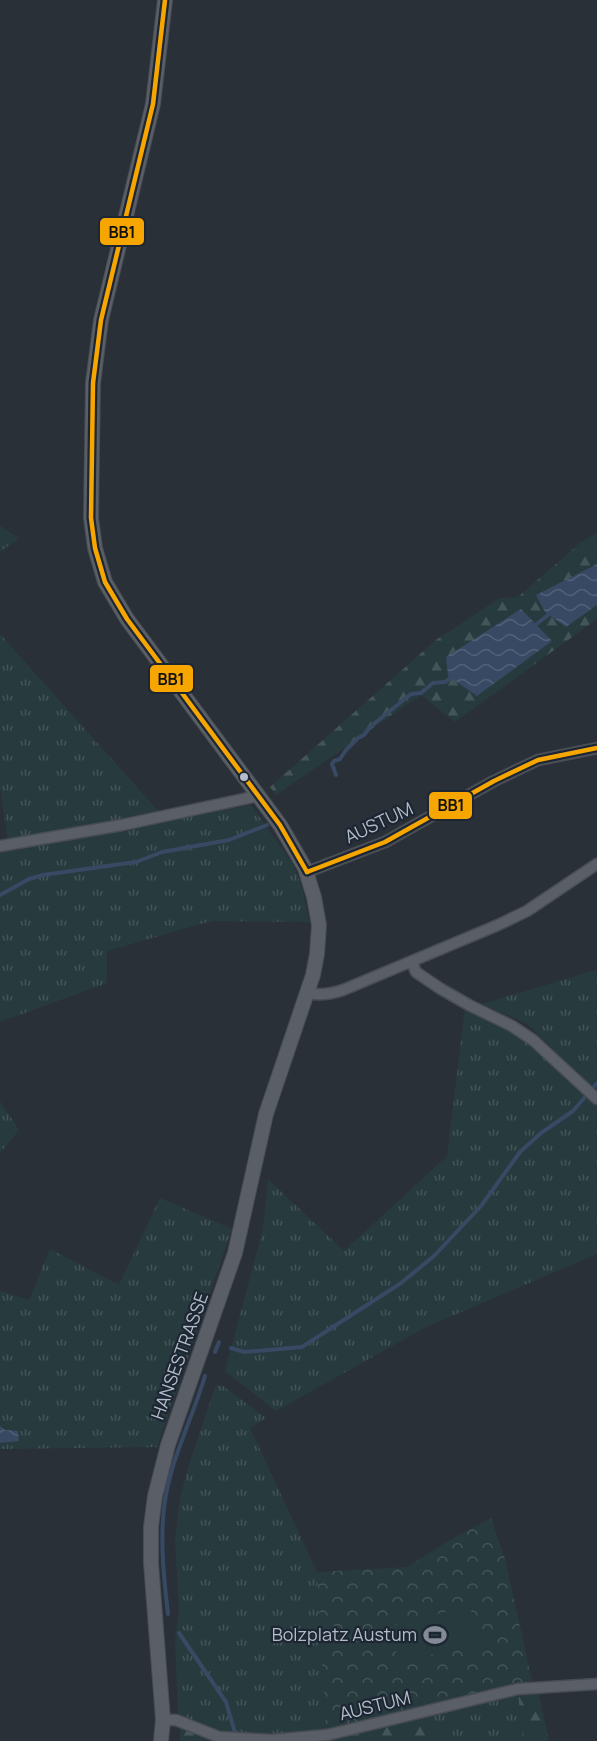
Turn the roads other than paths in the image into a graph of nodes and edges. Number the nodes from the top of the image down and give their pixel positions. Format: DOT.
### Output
graph roads {
  1 [pos="165,0"];
  2 [pos="597,748"];
  3 [pos="258,796"];
  4 [pos="0,846"];
  5 [pos="597,864"];
  6 [pos="307,872"];
  7 [pos="412,962"];
  8 [pos="308,993"];
  9 [pos="597,1099"];
  10 [pos="597,1684"];
  11 [pos="163,1720"];
  12 [pos="271,1740"];
  13 [pos="161,1741"];
  1 -- 3 [label="street, HANSESTRASSE"];
  2 -- 6 [label="street, AUSTUM"];
  3 -- 4 [label="street"];
  3 -- 6 [label="street, HANSESTRASSE"];
  5 -- 7 [label="street"];
  6 -- 8 [label="street, HANSESTRASSE"];
  7 -- 8 [label="street"];
  7 -- 9 [label="street"];
  8 -- 11 [label="street, HANSESTRASSE"];
  10 -- 12 [label="street, AUSTUM"];
  11 -- 12 [label="street, AUSTUM"];
  11 -- 13 [label="street, HANSESTRASSE"];
}
